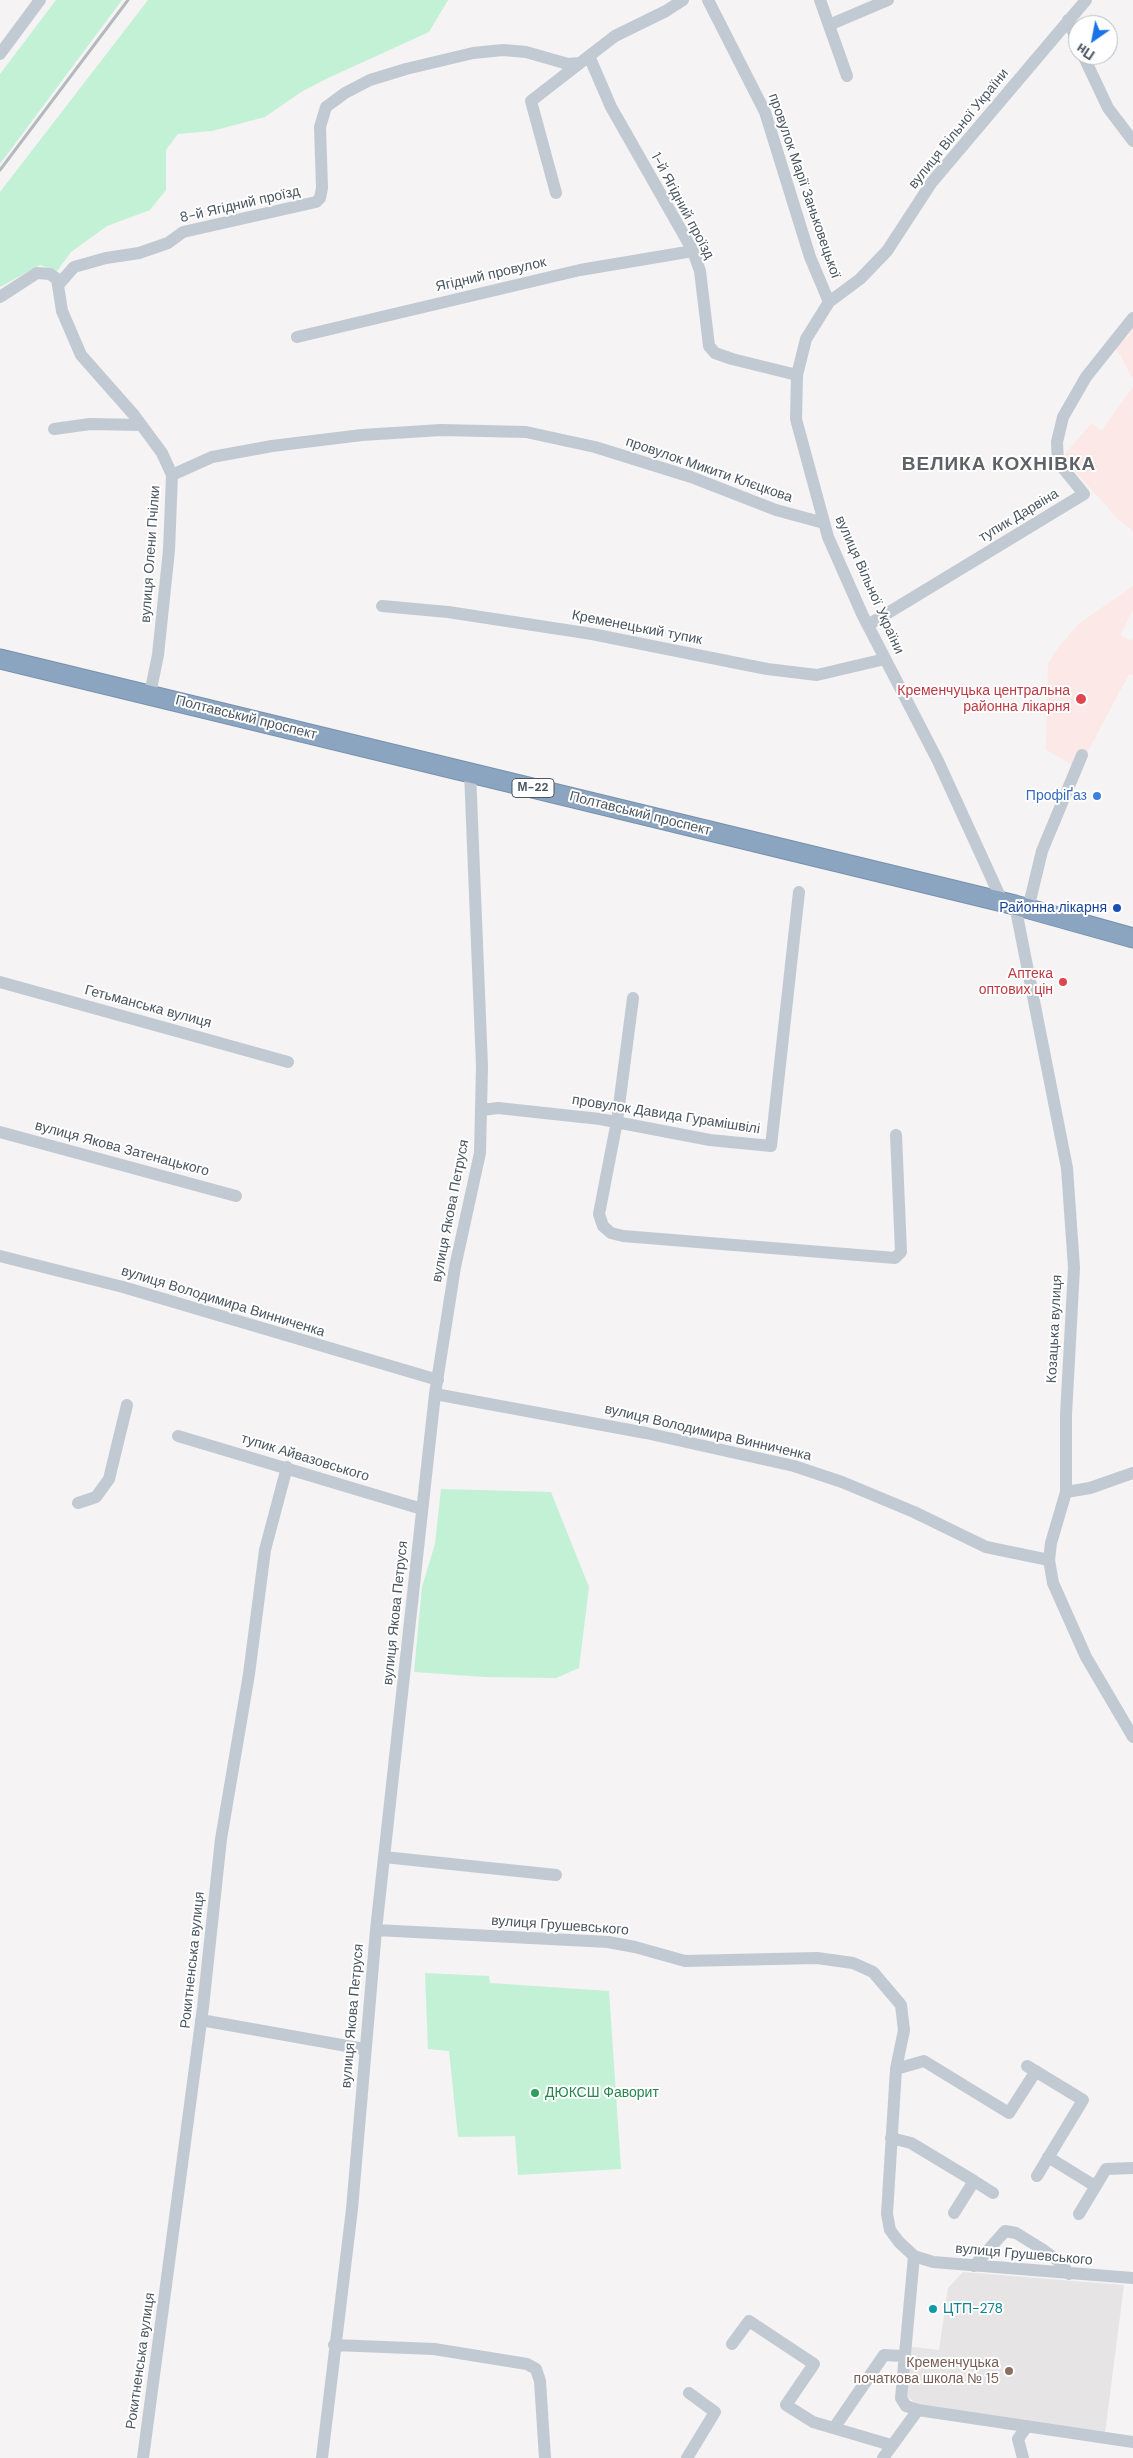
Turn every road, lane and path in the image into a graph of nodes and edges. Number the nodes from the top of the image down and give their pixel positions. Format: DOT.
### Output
graph roads {
  1 [pos="40,0"];
  2 [pos="683,0"];
  3 [pos="708,0"];
  4 [pos="820,0"];
  5 [pos="888,0"];
  6 [pos="1086,0"];
  7 [pos="1072,15"];
  8 [pos="1068,20"];
  9 [pos="829,25"];
  10 [pos="0,54"];
  11 [pos="585,59"];
  12 [pos="1088,65"];
  13 [pos="847,76"];
  14 [pos="1133,141"];
  15 [pos="556,193"];
  16 [pos="693,251"];
  17 [pos="59,284"];
  18 [pos="0,297"];
  19 [pos="829,302"];
  20 [pos="1133,318"];
  21 [pos="297,337"];
  22 [pos="797,375"];
  23 [pos="141,425"];
  24 [pos="54,429"];
  25 [pos="172,475"];
  26 [pos="824,523"];
  27 [pos="382,606"];
  28 [pos="868,625"];
  29 [pos="0,659"];
  30 [pos="885,659"];
  31 [pos="150,694"];
  32 [pos="1082,755"];
  33 [pos="470,772"];
  34 [pos="799,892"];
  35 [pos="1015,906"];
  36 [pos="1133,938"];
  37 [pos="0,982"];
  38 [pos="633,998"];
  39 [pos="288,1062"];
  40 [pos="482,1110"];
  41 [pos="617,1121"];
  42 [pos="0,1132"];
  43 [pos="896,1135"];
  44 [pos="236,1196"];
  45 [pos="0,1256"];
  46 [pos="438,1380"];
  47 [pos="435,1394"];
  48 [pos="127,1405"];
  49 [pos="178,1436"];
  50 [pos="287,1467"];
  51 [pos="1133,1473"];
  52 [pos="1066,1492"];
  53 [pos="78,1503"];
  54 [pos="422,1509"];
  55 [pos="1049,1560"];
  56 [pos="1133,1737"];
  57 [pos="384,1856"];
  58 [pos="556,1875"];
  59 [pos="376,1930"];
  60 [pos="201,2020"];
  61 [pos="364,2049"];
  62 [pos="896,2069"];
  63 [pos="892,2138"];
  64 [pos="1048,2157"];
  65 [pos="1133,2168"];
  66 [pos="1037,2176"];
  67 [pos="974,2181"];
  68 [pos="1095,2186"];
  69 [pos="993,2193"];
  70 [pos="954,2213"];
  71 [pos="1079,2214"];
  72 [pos="914,2256"];
  73 [pos="974,2266"];
  74 [pos="1069,2274"];
  75 [pos="1133,2278"];
  76 [pos="334,2344"];
  77 [pos="732,2344"];
  78 [pos="904,2356"];
  79 [pos="689,2393"];
  80 [pos="918,2410"];
  81 [pos="1026,2426"];
  82 [pos="834,2428"];
  83 [pos="1133,2442"];
  84 [pos="891,2445"];
  85 [pos="144,2458"];
  86 [pos="322,2458"];
  87 [pos="545,2458"];
  88 [pos="687,2458"];
  89 [pos="883,2458"];
  90 [pos="1023,2458"];
  1 -- 10 [label="street"];
  2 -- 11 [label="street"];
  3 -- 19 [label="street, провулок Марії Заньковецької"];
  4 -- 9 [label="street"];
  5 -- 9 [label="street"];
  6 -- 7 [label="street, вулиця Вільної України"];
  8 -- 19 [label="street, вулиця Вільної України"];
  9 -- 13 [label="street"];
  11 -- 15 [label="street"];
  11 -- 16 [label="street, 1-й Ягідний проїзд"];
  11 -- 17 [label="street, 8-й Ягідний проїзд"];
  12 -- 14 [label="street"];
  16 -- 21 [label="street, Ягідний провулок"];
  16 -- 22 [label="street, 1-й Ягідний проїзд"];
  17 -- 18 [label="street"];
  17 -- 23 [label="street, вулиця Олени Пчілки"];
  19 -- 22 [label="street, вулиця Вільної України"];
  20 -- 28 [label="street, тупик Дарвіна"];
  22 -- 26 [label="street, вулиця Вільної України"];
  23 -- 24 [label="street"];
  23 -- 25 [label="street, вулиця Олени Пчілки"];
  25 -- 26 [label="street, провулок Микити Клєцкова"];
  25 -- 31 [label="street, вулиця Олени Пчілки"];
  26 -- 28 [label="street, вулиця Вільної України"];
  27 -- 30 [label="street, Кременецький тупик"];
  28 -- 30 [label="street, вулиця Вільної України"];
  29 -- 31 [label="highway, Полтавський проспект / М-22"];
  30 -- 35 [label="street, вулиця Вільної України"];
  31 -- 33 [label="highway, Полтавський проспект / М-22"];
  32 -- 35 [label="street"];
  33 -- 35 [label="highway, Полтавський проспект / М-22"];
  33 -- 40 [label="street, вулиця Якова Петруся"];
  34 -- 41 [label="street, провулок Давида Гурамішвілі"];
  35 -- 36 [label="highway, Полтавський проспект / М-22"];
  35 -- 52 [label="street, Козацька вулиця"];
  37 -- 39 [label="street, Гетьманська вулиця"];
  38 -- 41 [label="street"];
  40 -- 41 [label="street, провулок Давида Гурамішвілі"];
  40 -- 46 [label="street, вулиця Якова Петруся"];
  41 -- 43 [label="street"];
  42 -- 44 [label="street, вулиця Якова Затенацького"];
  45 -- 46 [label="street, вулиця Володимира Винниченка"];
  46 -- 47 [label="street, вулиця Якова Петруся"];
  47 -- 54 [label="street, вулиця Якова Петруся"];
  47 -- 55 [label="street, вулиця Володимира Винниченка"];
  48 -- 53 [label="street"];
  49 -- 50 [label="street, тупик Айвазовського"];
  50 -- 54 [label="street, тупик Айвазовського"];
  50 -- 60 [label="street, Рокитненська вулиця"];
  51 -- 52 [label="street"];
  52 -- 55 [label="street, Козацька вулиця"];
  54 -- 57 [label="street, вулиця Якова Петруся"];
  55 -- 56 [label="street, Козацька вулиця"];
  57 -- 58 [label="street"];
  57 -- 59 [label="street, вулиця Якова Петруся"];
  59 -- 61 [label="street, вулиця Якова Петруся"];
  59 -- 62 [label="street, вулиця Грушевського"];
  60 -- 61 [label="street"];
  60 -- 85 [label="street, Рокитненська вулиця"];
  61 -- 76 [label="street, вулиця Якова Петруся"];
  62 -- 63 [label="street"];
  62 -- 64 [label="street"];
  63 -- 67 [label="street"];
  63 -- 72 [label="street"];
  64 -- 66 [label="street"];
  64 -- 68 [label="street"];
  65 -- 68 [label="street"];
  67 -- 69 [label="street"];
  67 -- 70 [label="street"];
  68 -- 71 [label="street"];
  72 -- 73 [label="street, вулиця Грушевського"];
  72 -- 78 [label="street"];
  73 -- 74 [label="street, вулиця Грушевського"];
  73 -- 74 [label="street"];
  74 -- 75 [label="street, вулиця Грушевського"];
  76 -- 86 [label="street, вулиця Якова Петруся"];
  76 -- 87 [label="street"];
  77 -- 82 [label="street"];
  78 -- 80 [label="street"];
  78 -- 82 [label="street"];
  79 -- 88 [label="street"];
  80 -- 81 [label="street"];
  80 -- 84 [label="street"];
  81 -- 83 [label="street"];
  81 -- 90 [label="street"];
  82 -- 84 [label="street"];
  84 -- 89 [label="street"];
}
